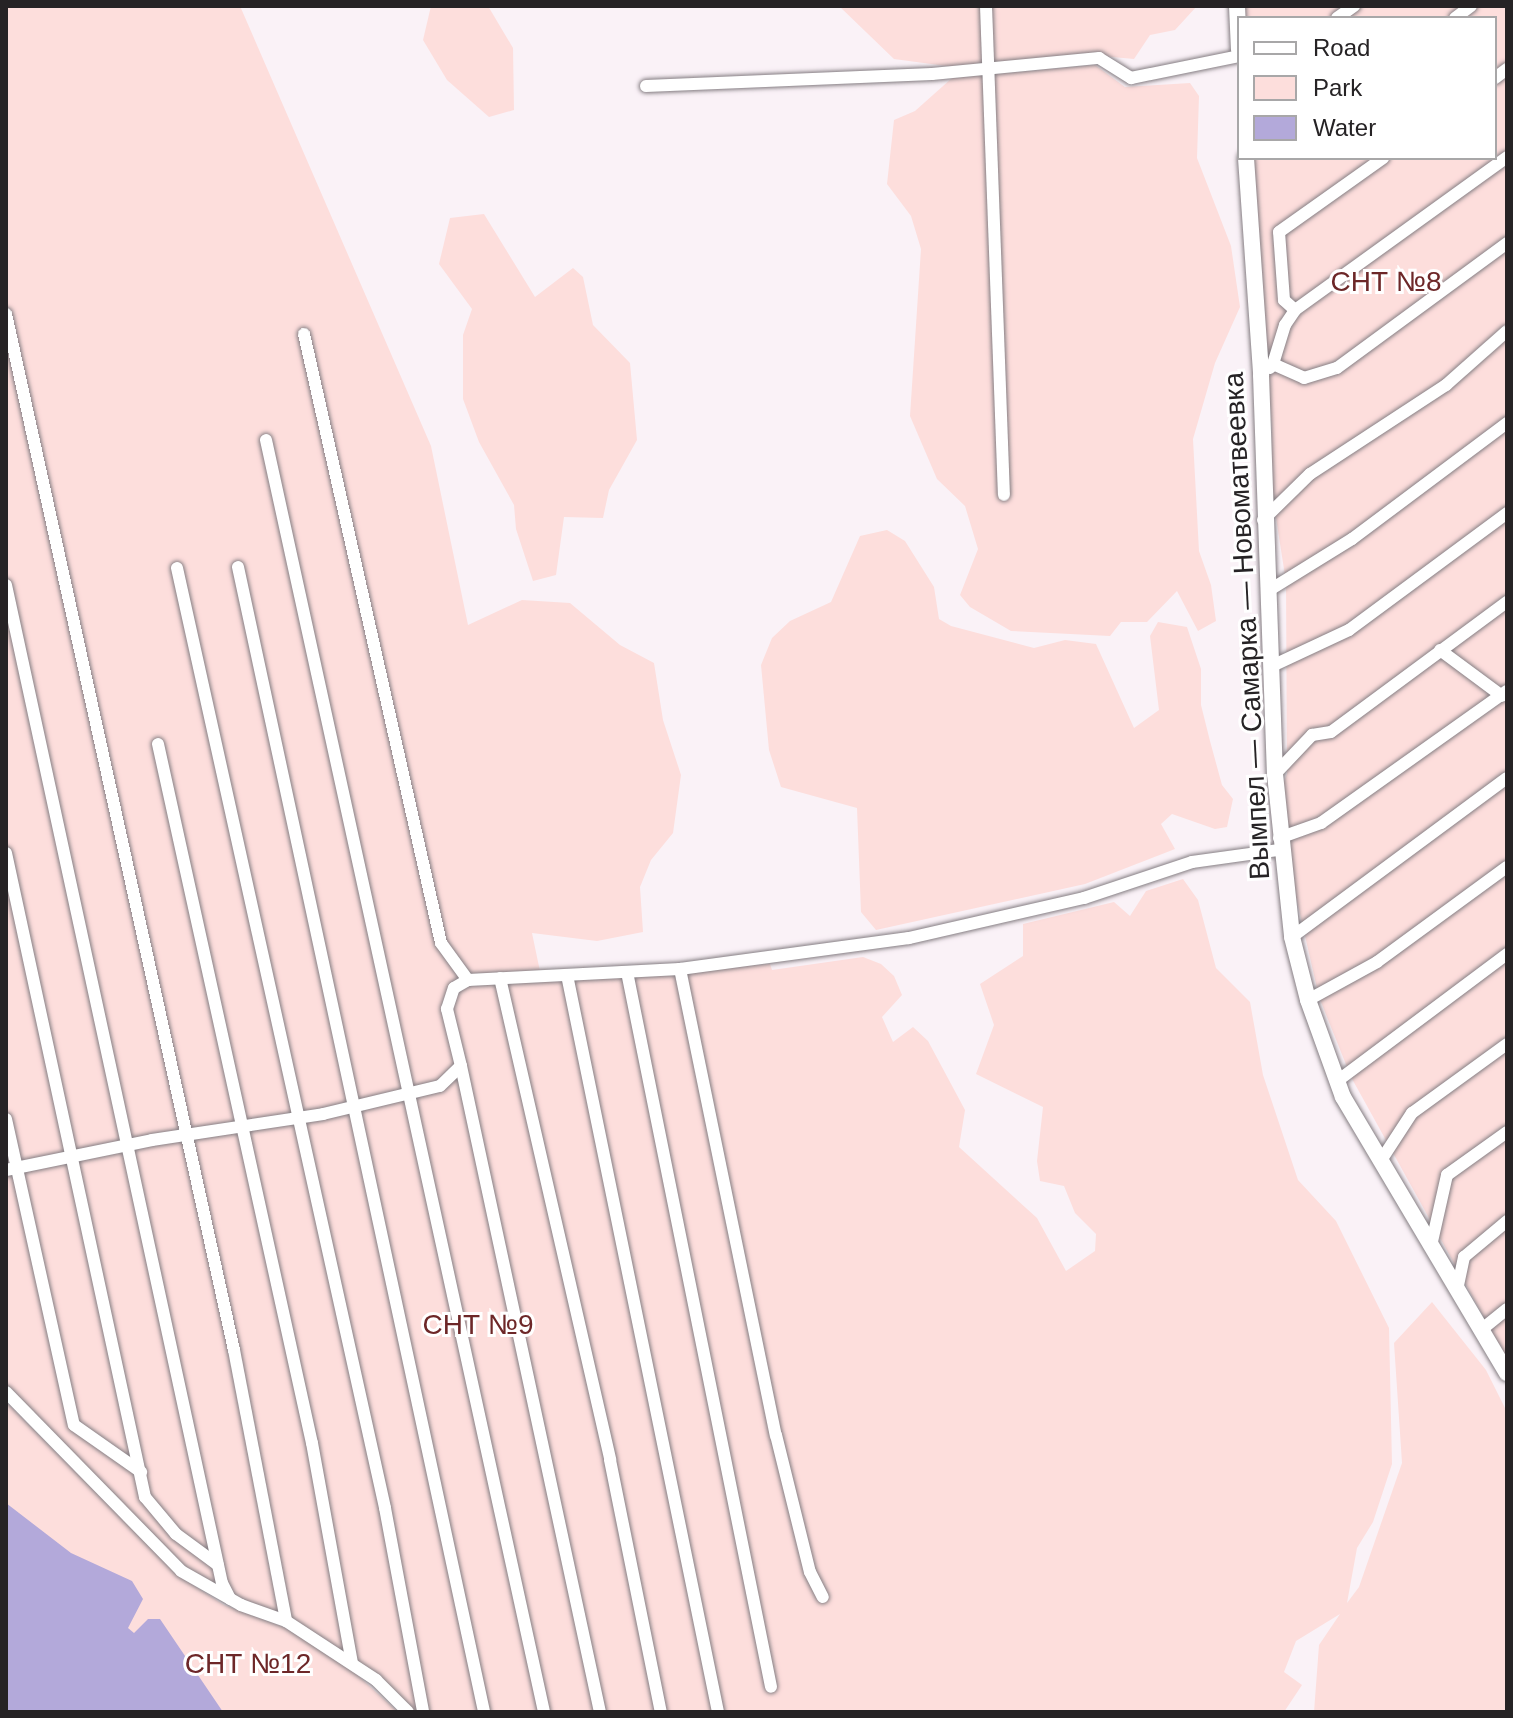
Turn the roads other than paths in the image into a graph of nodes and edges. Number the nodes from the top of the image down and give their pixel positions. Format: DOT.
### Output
graph roads {
  1 [pos="986,6"];
  2 [pos="1237,56"];
  3 [pos="989,69"];
  4 [pos="646,86"];
  5 [pos="1507,157"];
  6 [pos="1246,160"];
  7 [pos="1380,160"];
  8 [pos="1507,243"];
  9 [pos="1295,310"];
  10 [pos="6,314"];
  11 [pos="1507,331"];
  12 [pos="304,334"];
  13 [pos="1267,370"];
  14 [pos="1507,423"];
  15 [pos="266,440"];
  16 [pos="1004,495"];
  17 [pos="1507,513"];
  18 [pos="1263,520"];
  19 [pos="238,567"];
  20 [pos="177,568"];
  21 [pos="6,585"];
  22 [pos="1268,591"];
  23 [pos="1507,602"];
  24 [pos="1440,650"];
  25 [pos="1272,666"];
  26 [pos="1504,694"];
  27 [pos="158,744"];
  28 [pos="1275,774"];
  29 [pos="1507,778"];
  30 [pos="1279,844"];
  31 [pos="6,853"];
  32 [pos="1507,867"];
  33 [pos="1292,937"];
  34 [pos="1507,954"];
  35 [pos="680,969"];
  36 [pos="627,972"];
  37 [pos="567,975"];
  38 [pos="500,978"];
  39 [pos="468,980"];
  40 [pos="1308,1000"];
  41 [pos="1507,1044"];
  42 [pos="461,1066"];
  43 [pos="1336,1082"];
  44 [pos="411,1095"];
  45 [pos="355,1107"];
  46 [pos="298,1118"];
  47 [pos="6,1119"];
  48 [pos="242,1126"];
  49 [pos="1507,1132"];
  50 [pos="184,1135"];
  51 [pos="128,1145"];
  52 [pos="71,1156"];
  53 [pos="1380,1162"];
  54 [pos="11,1169"];
  55 [pos="1507,1221"];
  56 [pos="1431,1246"];
  57 [pos="1457,1290"];
  58 [pos="1504,1316"];
  59 [pos="1481,1330"];
  60 [pos="1507,1373"];
  61 [pos="6,1392"];
  62 [pos="141,1472"];
  63 [pos="218,1565"];
  64 [pos="823,1597"];
  65 [pos="230,1599"];
  66 [pos="286,1621"];
  67 [pos="352,1663"];
  68 [pos="771,1687"];
  69 [pos="408,1712"];
  70 [pos="423,1712"];
  71 [pos="484,1712"];
  72 [pos="544,1712"];
  73 [pos="600,1712"];
  74 [pos="661,1712"];
  75 [pos="718,1712"];
  1 -- 3 [label="street"];
  2 -- 3 [label="street"];
  3 -- 4 [label="street"];
  3 -- 16 [label="street"];
  5 -- 9 [label="street"];
  6 -- 13 [label="main road, Вымпел — Самарка — Новоматвеевка"];
  7 -- 9 [label="street"];
  8 -- 13 [label="street"];
  9 -- 13 [label="street"];
  10 -- 50 [label="street"];
  11 -- 18 [label="street"];
  12 -- 39 [label="street"];
  13 -- 18 [label="main road, Вымпел — Самарка — Новоматвеевка"];
  14 -- 22 [label="street"];
  15 -- 44 [label="street"];
  17 -- 25 [label="street"];
  18 -- 22 [label="main road, Вымпел — Самарка — Новоматвеевка"];
  19 -- 45 [label="street"];
  20 -- 46 [label="street"];
  21 -- 51 [label="street"];
  22 -- 25 [label="main road, Вымпел — Самарка — Новоматвеевка"];
  23 -- 24 [label="street"];
  24 -- 26 [label="street"];
  24 -- 28 [label="street"];
  25 -- 28 [label="main road, Вымпел — Самарка — Новоматвеевка"];
  26 -- 30 [label="street"];
  27 -- 48 [label="street"];
  28 -- 30 [label="main road, Вымпел — Самарка — Новоматвеевка"];
  29 -- 33 [label="street"];
  30 -- 33 [label="main road, Вымпел — Самарка — Новоматвеевка"];
  30 -- 35 [label="street"];
  31 -- 52 [label="street"];
  32 -- 40 [label="street"];
  33 -- 40 [label="main road, Вымпел — Самарка — Новоматвеевка"];
  34 -- 43 [label="street"];
  35 -- 36 [label="street"];
  35 -- 64 [label="street"];
  36 -- 37 [label="street"];
  36 -- 68 [label="street"];
  37 -- 38 [label="street"];
  37 -- 75 [label="street"];
  38 -- 39 [label="street"];
  38 -- 74 [label="street"];
  39 -- 42 [label="street"];
  40 -- 43 [label="main road, Вымпел — Самарка — Новоматвеевка"];
  41 -- 53 [label="street"];
  42 -- 44 [label="street"];
  42 -- 73 [label="street"];
  43 -- 53 [label="main road, Вымпел — Самарка — Новоматвеевка"];
  44 -- 45 [label="street"];
  44 -- 72 [label="street"];
  45 -- 46 [label="street"];
  45 -- 71 [label="street"];
  46 -- 48 [label="street"];
  46 -- 70 [label="street"];
  47 -- 54 [label="street"];
  48 -- 50 [label="street"];
  48 -- 67 [label="street"];
  49 -- 56 [label="street"];
  50 -- 51 [label="street"];
  50 -- 66 [label="street"];
  51 -- 52 [label="street"];
  51 -- 63 [label="street"];
  52 -- 54 [label="street"];
  52 -- 62 [label="street"];
  53 -- 56 [label="main road, Вымпел — Самарка — Новоматвеевка"];
  54 -- 62 [label="street"];
  55 -- 57 [label="street"];
  56 -- 57 [label="main road, Вымпел — Самарка — Новоматвеевка"];
  57 -- 59 [label="main road, Вымпел — Самарка — Новоматвеевка"];
  58 -- 59 [label="street"];
  59 -- 60 [label="main road, Вымпел — Самарка — Новоматвеевка"];
  61 -- 65 [label="street"];
  62 -- 63 [label="street"];
  63 -- 65 [label="street"];
  65 -- 66 [label="street"];
  66 -- 67 [label="street"];
  67 -- 69 [label="street"];
}
